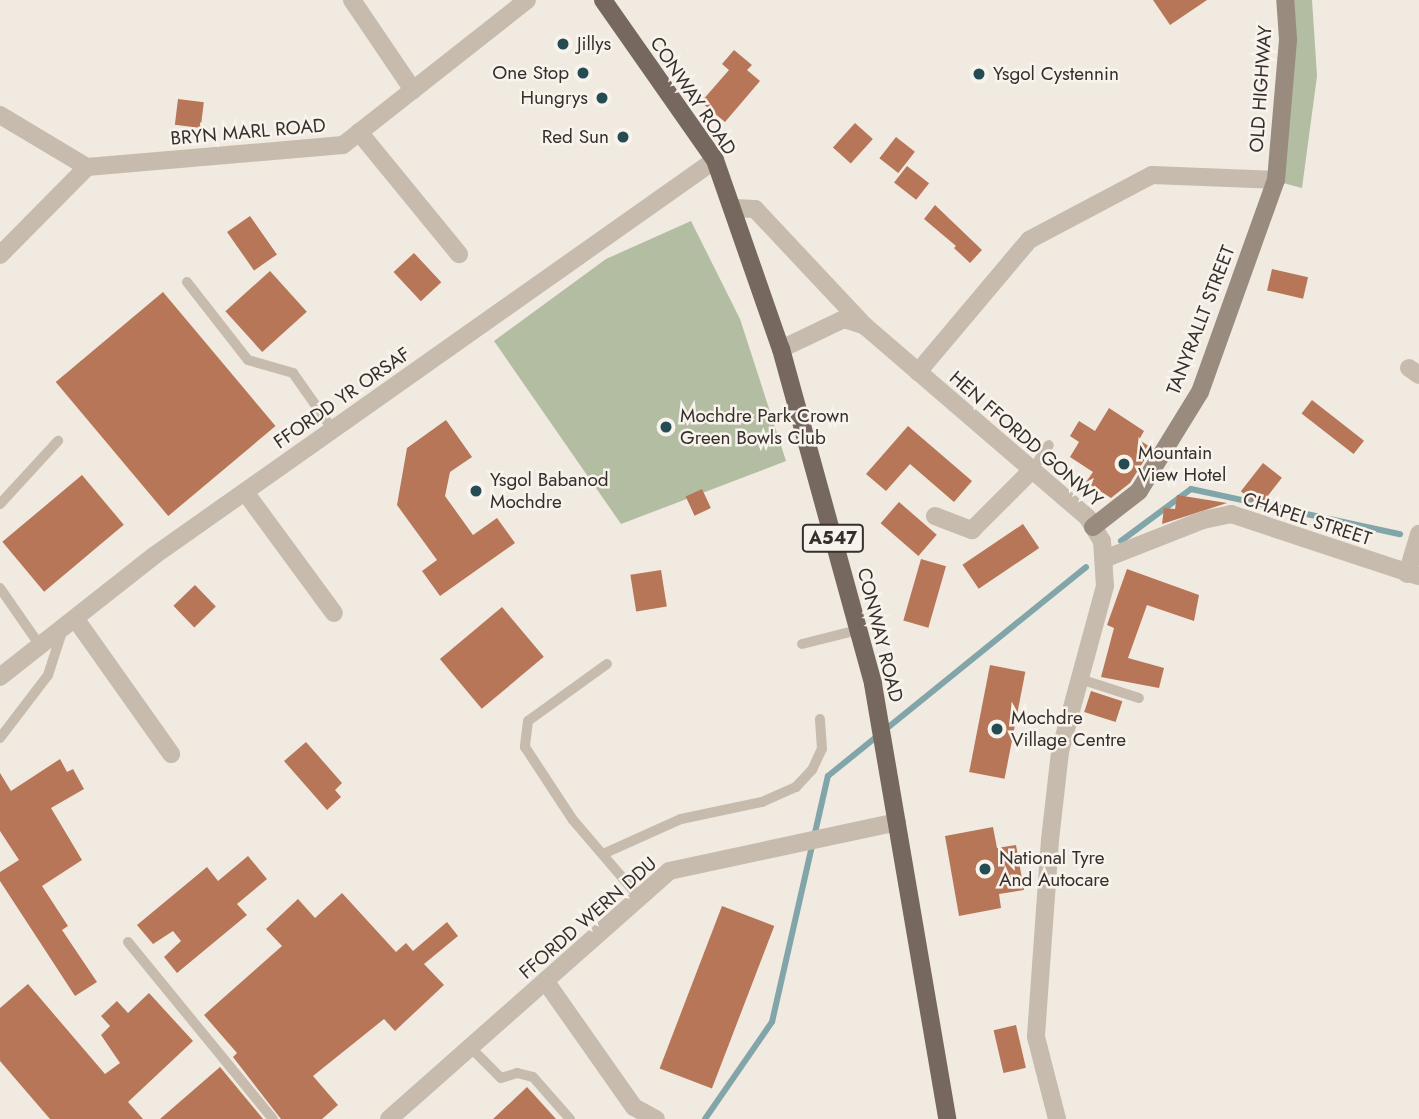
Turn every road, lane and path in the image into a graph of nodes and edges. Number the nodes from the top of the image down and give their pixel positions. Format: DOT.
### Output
graph roads {
  1 [pos="352,0"];
  2 [pos="527,0"];
  3 [pos="603,0"];
  4 [pos="1285,0"];
  5 [pos="413,90"];
  6 [pos="0,116"];
  7 [pos="359,132"];
  8 [pos="715,160"];
  9 [pos="88,167"];
  10 [pos="1276,180"];
  11 [pos="734,208"];
  12 [pos="459,254"];
  13 [pos="0,255"];
  14 [pos="187,282"];
  15 [pos="865,327"];
  16 [pos="781,349"];
  17 [pos="918,372"];
  18 [pos="333,430"];
  19 [pos="58,441"];
  20 [pos="1049,444"];
  21 [pos="1032,470"];
  22 [pos="245,492"];
  23 [pos="0,504"];
  24 [pos="934,516"];
  25 [pos="1093,527"];
  26 [pos="1419,534"];
  27 [pos="1104,559"];
  28 [pos="1413,575"];
  29 [pos="0,588"];
  30 [pos="334,613"];
  31 [pos="69,627"];
  32 [pos="858,630"];
  33 [pos="803,644"];
  34 [pos="41,647"];
  35 [pos="607,664"];
  36 [pos="0,677"];
  37 [pos="1077,678"];
  38 [pos="1139,698"];
  39 [pos="820,719"];
  40 [pos="0,738"];
  41 [pos="171,754"];
  42 [pos="897,822"];
  43 [pos="603,854"];
  44 [pos="639,898"];
  45 [pos="128,942"];
  46 [pos="546,982"];
  47 [pos="471,1048"];
  48 [pos="273,1119"];
  49 [pos="389,1119"];
  50 [pos="570,1119"];
  51 [pos="656,1119"];
  52 [pos="947,1119"];
  53 [pos="1057,1119"];
  1 -- 5 [label="street"];
  2 -- 5 [label="street, BRYN MARL ROAD"];
  3 -- 8 [label="main road, CONWAY ROAD / A547"];
  4 -- 10 [label="street, OLD HIGHWAY"];
  5 -- 7 [label="street, BRYN MARL ROAD"];
  6 -- 9 [label="street"];
  7 -- 9 [label="street, BRYN MARL ROAD"];
  7 -- 12 [label="street"];
  8 -- 11 [label="main road, CONWAY ROAD / A547"];
  8 -- 18 [label="street, FFORDD YR ORSAF"];
  9 -- 13 [label="street"];
  10 -- 17 [label="street"];
  10 -- 25 [label="street, TANYRALLT STREET"];
  11 -- 15 [label="street, HEN FFORDD GONWY"];
  11 -- 16 [label="main road, CONWAY ROAD / A547"];
  14 -- 18 [label="lane"];
  15 -- 16 [label="street"];
  15 -- 17 [label="street, HEN FFORDD GONWY"];
  16 -- 32 [label="main road, CONWAY ROAD / A547"];
  17 -- 21 [label="street, HEN FFORDD GONWY"];
  18 -- 22 [label="street, FFORDD YR ORSAF"];
  19 -- 23 [label="lane"];
  20 -- 21 [label="lane"];
  21 -- 24 [label="street"];
  21 -- 25 [label="street, HEN FFORDD GONWY"];
  22 -- 30 [label="street"];
  22 -- 31 [label="street, FFORDD YR ORSAF"];
  25 -- 27 [label="street, HEN FFORDD GONWY"];
  26 -- 28 [label="street"];
  27 -- 28 [label="street, CHAPEL STREET"];
  27 -- 37 [label="street, HEN FFORDD GONWY"];
  29 -- 34 [label="lane"];
  31 -- 34 [label="street, FFORDD YR ORSAF"];
  31 -- 40 [label="lane"];
  31 -- 41 [label="street"];
  32 -- 33 [label="lane"];
  32 -- 42 [label="main road, CONWAY ROAD / A547"];
  34 -- 36 [label="street, FFORDD YR ORSAF"];
  35 -- 43 [label="lane"];
  37 -- 38 [label="lane"];
  37 -- 53 [label="street, HEN FFORDD GONWY"];
  39 -- 43 [label="lane"];
  42 -- 44 [label="street, FFORDD WERN DDU"];
  42 -- 52 [label="main road, CONWAY ROAD / A547"];
  43 -- 44 [label="lane"];
  44 -- 46 [label="street, FFORDD WERN DDU"];
  45 -- 48 [label="lane"];
  46 -- 47 [label="street, FFORDD WERN DDU"];
  46 -- 51 [label="street"];
  47 -- 49 [label="street, FFORDD WERN DDU"];
  47 -- 50 [label="lane"];
}
